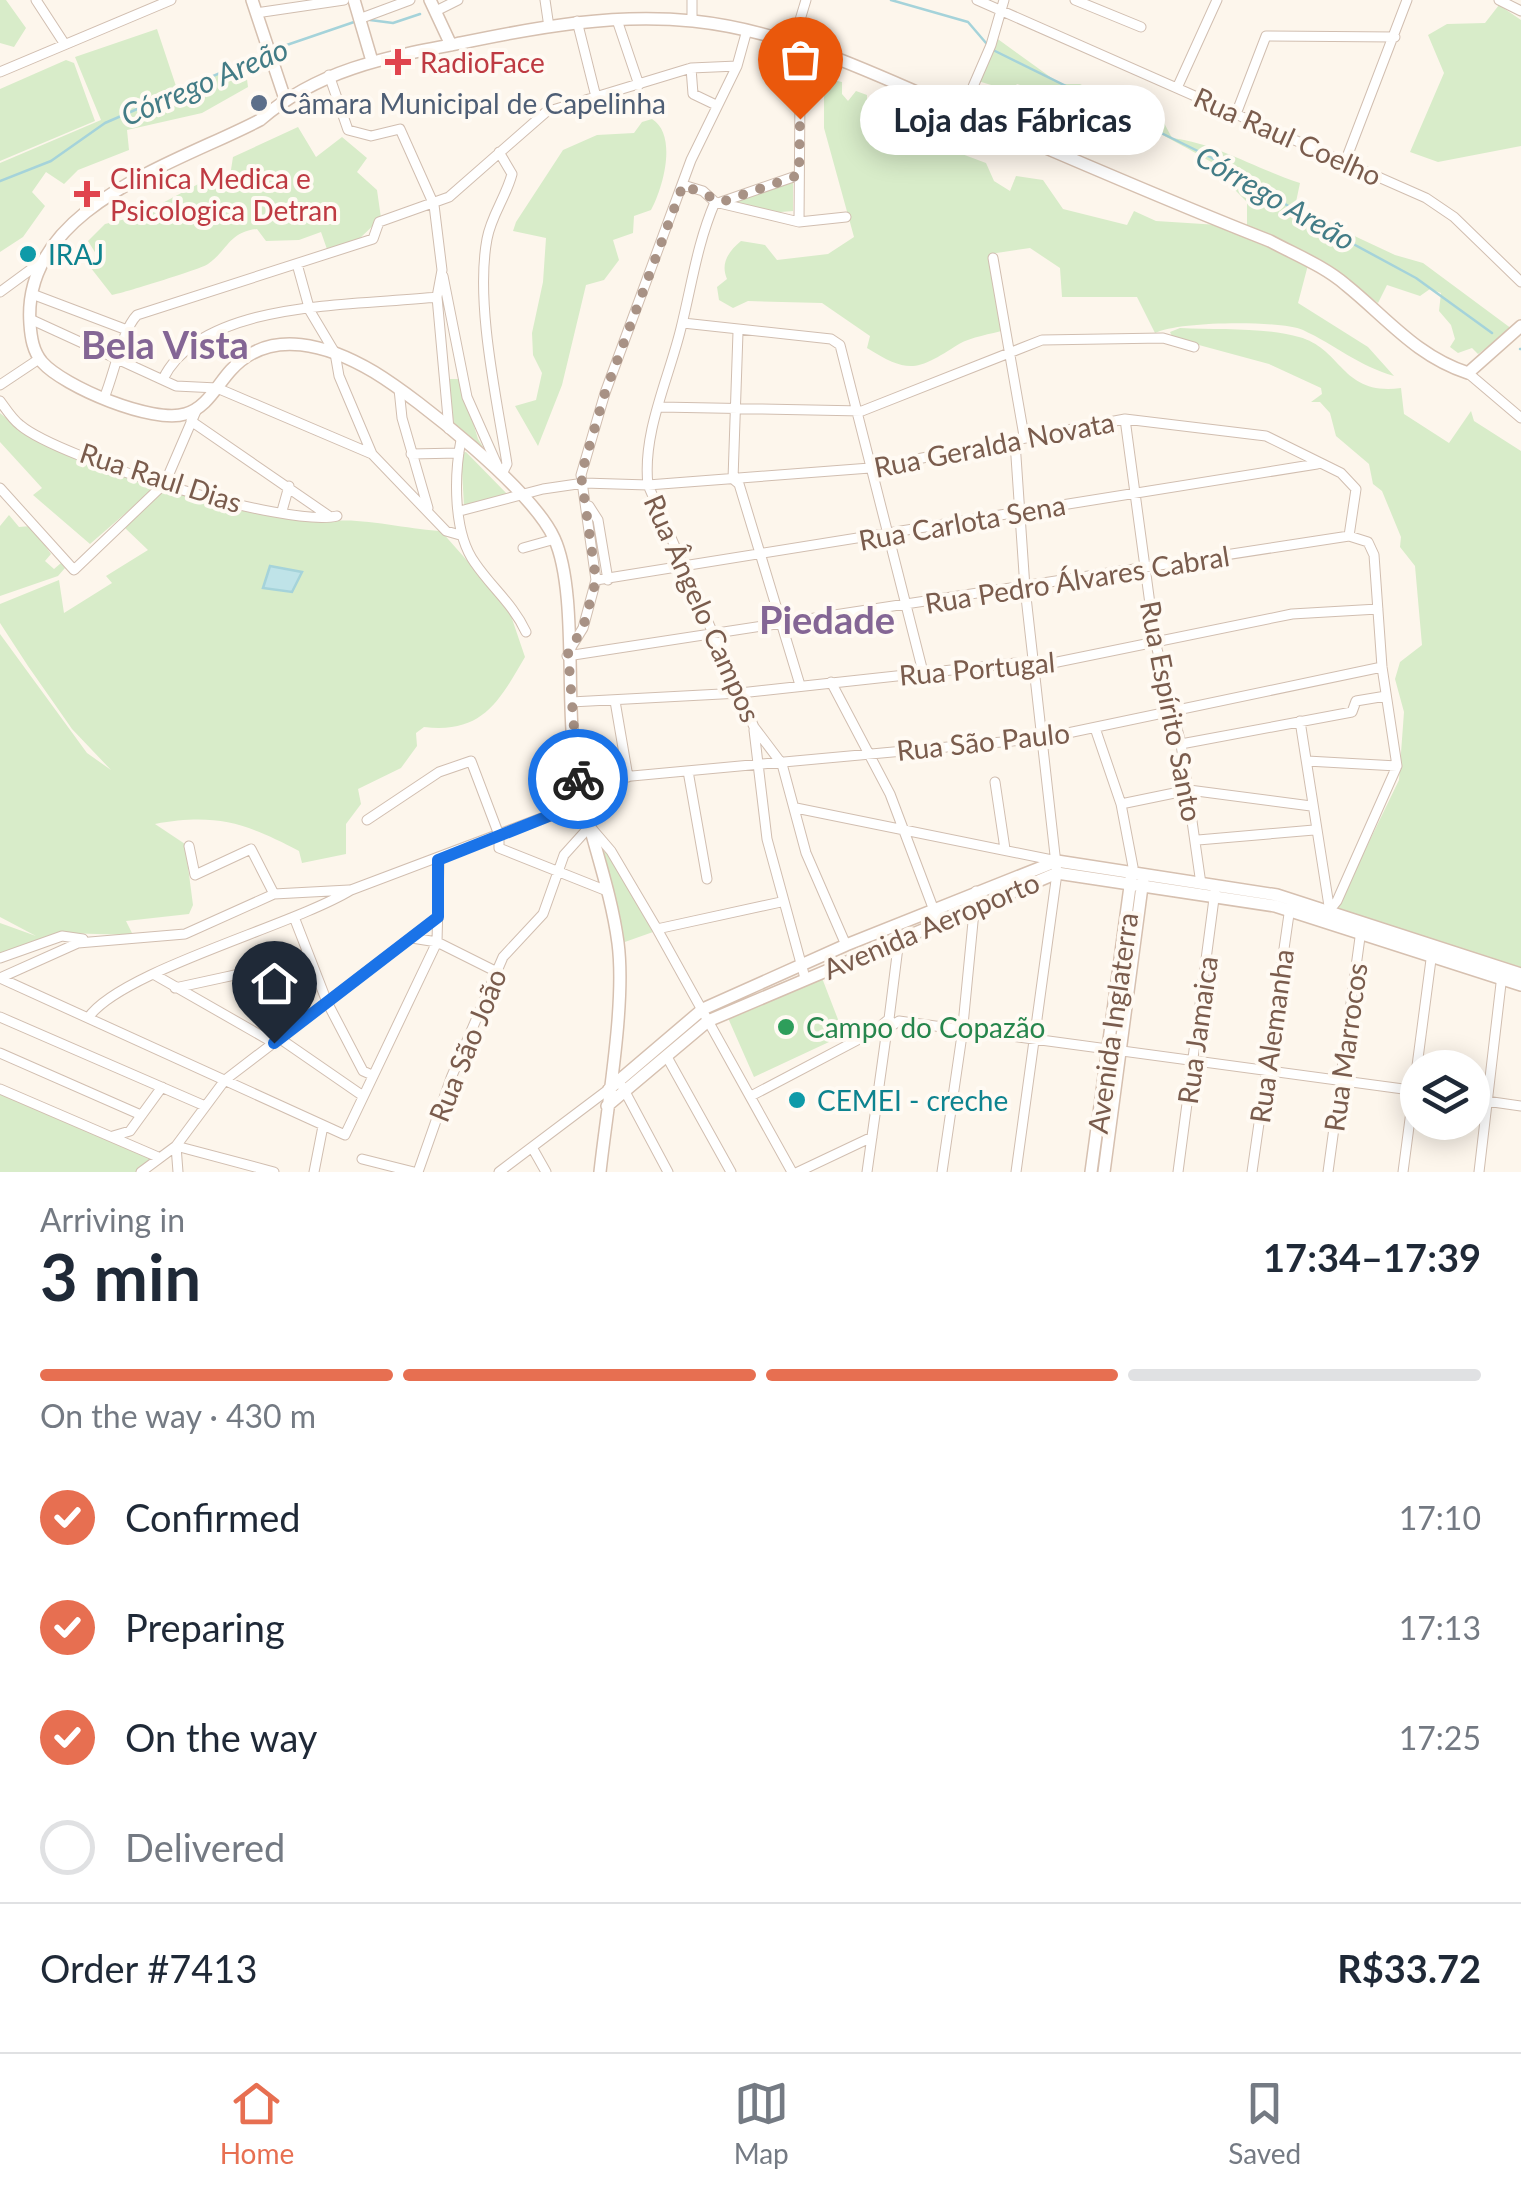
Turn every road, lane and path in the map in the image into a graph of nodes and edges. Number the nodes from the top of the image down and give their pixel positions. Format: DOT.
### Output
graph roads {
  1 [pos="36,0"];
  2 [pos="170,0"];
  3 [pos="344,0"];
  4 [pos="354,0"];
  5 [pos="410,0"];
  6 [pos="458,0"];
  7 [pos="546,0"];
  8 [pos="692,0"];
  9 [pos="806,0"];
  10 [pos="978,0"];
  11 [pos="1075,0"];
  12 [pos="1217,0"];
  13 [pos="1407,0"];
  14 [pos="1499,0"];
  15 [pos="434,5"];
  16 [pos="1002,5"];
  17 [pos="254,6"];
  18 [pos="1521,11"];
  19 [pos="617,20"];
  20 [pos="360,21"];
  21 [pos="577,21"];
  22 [pos="692,21"];
  23 [pos="549,27"];
  24 [pos="1141,27"];
  25 [pos="747,30"];
  26 [pos="1395,36"];
  27 [pos="64,43"];
  28 [pos="793,43"];
  29 [pos="451,44"];
  30 [pos="814,50"];
  31 [pos="372,60"];
  32 [pos="736,66"];
  33 [pos="690,68"];
  34 [pos="0,72"];
  35 [pos="329,74"];
  36 [pos="639,85"];
  37 [pos="1178,88"];
  38 [pos="596,97"];
  39 [pos="285,99"];
  40 [pos="716,106"];
  41 [pos="962,112"];
  42 [pos="1236,114"];
  43 [pos="499,152"];
  44 [pos="1345,162"];
  45 [pos="799,175"];
  46 [pos="683,185"];
  47 [pos="718,202"];
  48 [pos="434,205"];
  49 [pos="846,217"];
  50 [pos="799,222"];
  51 [pos="994,258"];
  52 [pos="41,262"];
  53 [pos="296,264"];
  54 [pos="442,270"];
  55 [pos="1521,282"];
  56 [pos="0,292"];
  57 [pos="32,294"];
  58 [pos="437,298"];
  59 [pos="310,311"];
  60 [pos="30,319"];
  61 [pos="682,324"];
  62 [pos="1521,326"];
  63 [pos="127,330"];
  64 [pos="738,332"];
  65 [pos="1194,348"];
  66 [pos="1011,352"];
  67 [pos="335,353"];
  68 [pos="39,359"];
  69 [pos="120,361"];
  70 [pos="1468,372"];
  71 [pos="446,374"];
  72 [pos="462,374"];
  73 [pos="163,380"];
  74 [pos="0,386"];
  75 [pos="217,388"];
  76 [pos="399,390"];
  77 [pos="104,398"];
  78 [pos="0,401"];
  79 [pos="660,407"];
  80 [pos="738,410"];
  81 [pos="855,412"];
  82 [pos="194,416"];
  83 [pos="1126,418"];
  84 [pos="1521,418"];
  85 [pos="450,429"];
  86 [pos="1019,439"];
  87 [pos="460,447"];
  88 [pos="372,454"];
  89 [pos="411,454"];
  90 [pos="1318,464"];
  91 [pos="870,468"];
  92 [pos="504,478"];
  93 [pos="733,479"];
  94 [pos="165,483"];
  95 [pos="584,484"];
  96 [pos="648,484"];
  97 [pos="288,486"];
  98 [pos="0,488"];
  99 [pos="1132,494"];
  100 [pos="523,498"];
  101 [pos="312,504"];
  102 [pos="1019,510"];
  103 [pos="282,511"];
  104 [pos="460,511"];
  105 [pos="429,512"];
  106 [pos="307,516"];
  107 [pos="888,535"];
  108 [pos="460,536"];
  109 [pos="1350,536"];
  110 [pos="555,539"];
  111 [pos="522,548"];
  112 [pos="761,554"];
  113 [pos="682,566"];
  114 [pos="1143,568"];
  115 [pos="599,582"];
  116 [pos="1024,588"];
  117 [pos="906,606"];
  118 [pos="1378,610"];
  119 [pos="780,624"];
  120 [pos="526,632"];
  121 [pos="716,633"];
  122 [pos="1154,641"];
  123 [pos="568,654"];
  124 [pos="1033,667"];
  125 [pos="1382,667"];
  126 [pos="923,672"];
  127 [pos="831,682"];
  128 [pos="800,685"];
  129 [pos="740,693"];
  130 [pos="1386,696"];
  131 [pos="615,701"];
  132 [pos="571,702"];
  133 [pos="1173,713"];
  134 [pos="1300,721"];
  135 [pos="754,727"];
  136 [pos="1095,728"];
  137 [pos="1044,738"];
  138 [pos="1181,744"];
  139 [pos="868,752"];
  140 [pos="1306,762"];
  141 [pos="782,764"];
  142 [pos="1398,766"];
  143 [pos="758,767"];
  144 [pos="688,771"];
  145 [pos="628,777"];
  146 [pos="578,781"];
  147 [pos="995,782"];
  148 [pos="1189,790"];
  149 [pos="584,802"];
  150 [pos="1121,804"];
  151 [pos="1311,806"];
  152 [pos="796,808"];
  153 [pos="367,820"];
  154 [pos="592,828"];
  155 [pos="904,830"];
  156 [pos="1314,830"];
  157 [pos="499,835"];
  158 [pos="1198,840"];
  159 [pos="189,846"];
  160 [pos="1005,849"];
  161 [pos="438,860"];
  162 [pos="1057,867"];
  163 [pos="559,873"];
  164 [pos="1136,877"];
  165 [pos="707,878"];
  166 [pos="1202,884"];
  167 [pos="351,890"];
  168 [pos="608,891"];
  169 [pos="1215,893"];
  170 [pos="274,894"];
  171 [pos="976,898"];
  172 [pos="781,902"];
  173 [pos="1290,905"];
  174 [pos="1328,909"];
  175 [pos="935,915"];
  176 [pos="294,917"];
  177 [pos="438,917"];
  178 [pos="1361,927"];
  179 [pos="657,929"];
  180 [pos="412,938"];
  181 [pos="898,939"];
  182 [pos="90,941"];
  183 [pos="437,942"];
  184 [pos="846,945"];
  185 [pos="1432,949"];
  186 [pos="308,953"];
  187 [pos="0,958"];
  188 [pos="497,972"];
  189 [pos="802,972"];
  190 [pos="1502,973"];
  191 [pos="1521,974"];
  192 [pos="155,975"];
  193 [pos="0,978"];
  194 [pos="1521,985"];
  195 [pos="175,988"];
  196 [pos="327,1002"];
  197 [pos="706,1015"];
  198 [pos="0,1017"];
  199 [pos="88,1018"];
  200 [pos="888,1025"];
  201 [pos="962,1030"];
  202 [pos="1035,1040"];
  203 [pos="276,1041"];
  204 [pos="1421,1050"];
  205 [pos="1114,1051"];
  206 [pos="0,1053"];
  207 [pos="666,1057"];
  208 [pos="1193,1062"];
  209 [pos="1266,1072"];
  210 [pos="372,1075"];
  211 [pos="1490,1075"];
  212 [pos="225,1080"];
  213 [pos="1340,1082"];
  214 [pos="162,1087"];
  215 [pos="618,1088"];
  216 [pos="0,1089"];
  217 [pos="1400,1089"];
  218 [pos="363,1096"];
  219 [pos="750,1096"];
  220 [pos="1490,1101"];
  221 [pos="205,1106"];
  222 [pos="1521,1106"];
  223 [pos="141,1114"];
  224 [pos="323,1126"];
  225 [pos="111,1136"];
  226 [pos="872,1137"];
  227 [pos="1408,1140"];
  228 [pos="1483,1140"];
  229 [pos="176,1146"];
  230 [pos="533,1149"];
  231 [pos="158,1157"];
  232 [pos="362,1159"];
  233 [pos="505,1170"];
  234 [pos="142,1172"];
  235 [pos="178,1172"];
  236 [pos="274,1172"];
  237 [pos="314,1172"];
  238 [pos="416,1172"];
  239 [pos="546,1172"];
  240 [pos="600,1172"];
  241 [pos="668,1172"];
  242 [pos="731,1172"];
  243 [pos="795,1172"];
  244 [pos="867,1172"];
  245 [pos="942,1172"];
  246 [pos="1016,1172"];
  247 [pos="1091,1172"];
  248 [pos="1104,1172"];
  249 [pos="1178,1172"];
  250 [pos="1252,1172"];
  251 [pos="1328,1172"];
  252 [pos="1403,1172"];
  253 [pos="1479,1172"];
  1 -- 27 [label="street"];
  2 -- 27 [label="street"];
  3 -- 17 [label="street"];
  4 -- 20 [label="street"];
  5 -- 20 [label="street"];
  6 -- 15 [label="street"];
  7 -- 23 [label="street"];
  8 -- 22 [label="street"];
  9 -- 28 [label="street"];
  10 -- 16 [label="street, Rua Raul Coelho"];
  11 -- 24 [label="street"];
  12 -- 37 [label="street"];
  13 -- 26 [label="street"];
  14 -- 18 [label="street"];
  15 -- 29 [label="street"];
  16 -- 37 [label="street, Rua Raul Coelho"];
  16 -- 41 [label="street"];
  17 -- 39 [label="street"];
  19 -- 21 [label="street"];
  19 -- 22 [label="street"];
  19 -- 36 [label="street"];
  20 -- 31 [label="street"];
  21 -- 23 [label="street"];
  21 -- 38 [label="street"];
  22 -- 25 [label="street"];
  23 -- 29 [label="street"];
  25 -- 28 [label="street"];
  25 -- 32 [label="street"];
  26 -- 42 [label="street"];
  26 -- 44 [label="street"];
  27 -- 34 [label="street"];
  28 -- 30 [label="street"];
  29 -- 31 [label="street"];
  30 -- 41 [label="street"];
  30 -- 45 [label="street"];
  31 -- 35 [label="street"];
  32 -- 33 [label="street"];
  32 -- 40 [label="street"];
  33 -- 36 [label="street"];
  33 -- 40 [label="street"];
  35 -- 39 [label="street"];
  35 -- 48 [label="street"];
  36 -- 38 [label="street"];
  37 -- 42 [label="street, Rua Raul Coelho"];
  38 -- 43 [label="street"];
  39 -- 52 [label="street"];
  40 -- 46 [label="street"];
  41 -- 70 [label="street"];
  42 -- 44 [label="street, Rua Raul Coelho"];
  43 -- 48 [label="street"];
  43 -- 92 [label="street"];
  44 -- 55 [label="street, Rua Raul Coelho"];
  45 -- 47 [label="street"];
  45 -- 50 [label="street"];
  46 -- 47 [label="street"];
  46 -- 95 [label="street"];
  47 -- 50 [label="street"];
  47 -- 61 [label="street, Rua Ângelo Campos"];
  48 -- 53 [label="street"];
  48 -- 54 [label="street"];
  49 -- 50 [label="street"];
  51 -- 66 [label="street"];
  52 -- 56 [label="street"];
  52 -- 57 [label="street"];
  53 -- 59 [label="street"];
  53 -- 63 [label="street"];
  54 -- 58 [label="street"];
  54 -- 72 [label="street"];
  57 -- 60 [label="street"];
  57 -- 63 [label="street"];
  58 -- 59 [label="street"];
  58 -- 71 [label="street"];
  59 -- 67 [label="street"];
  59 -- 73 [label="street"];
  60 -- 68 [label="street"];
  60 -- 69 [label="street"];
  61 -- 64 [label="street"];
  61 -- 79 [label="street, Rua Ângelo Campos"];
  62 -- 70 [label="street"];
  63 -- 69 [label="street"];
  64 -- 80 [label="street"];
  64 -- 81 [label="street"];
  65 -- 66 [label="street"];
  66 -- 81 [label="street"];
  66 -- 86 [label="street"];
  67 -- 75 [label="street"];
  67 -- 76 [label="street"];
  67 -- 88 [label="street"];
  68 -- 74 [label="street"];
  68 -- 77 [label="street"];
  69 -- 73 [label="street"];
  69 -- 77 [label="street"];
  70 -- 84 [label="street"];
  71 -- 72 [label="street"];
  71 -- 85 [label="street"];
  72 -- 92 [label="street"];
  73 -- 75 [label="street"];
  75 -- 82 [label="street"];
  75 -- 88 [label="street"];
  76 -- 85 [label="street"];
  76 -- 89 [label="street"];
  77 -- 82 [label="street"];
  78 -- 94 [label="street, Rua Raul Dias"];
  79 -- 80 [label="street"];
  79 -- 96 [label="street, Rua Ângelo Campos"];
  80 -- 81 [label="street"];
  80 -- 93 [label="street"];
  81 -- 91 [label="street"];
  82 -- 94 [label="street"];
  82 -- 97 [label="street"];
  83 -- 86 [label="street, Rua Geralda Novata"];
  83 -- 90 [label="street, Rua Geralda Novata"];
  83 -- 99 [label="street, Rua Espírito Santo"];
  85 -- 87 [label="street"];
  86 -- 91 [label="street, Rua Geralda Novata"];
  86 -- 102 [label="street"];
  87 -- 89 [label="street"];
  87 -- 92 [label="street"];
  87 -- 104 [label="street"];
  88 -- 105 [label="street"];
  89 -- 105 [label="street"];
  90 -- 99 [label="street, Rua Carlota Sena"];
  90 -- 109 [label="street, Rua Geralda Novata"];
  91 -- 93 [label="street, Rua Geralda Novata"];
  91 -- 107 [label="street"];
  92 -- 100 [label="street"];
  93 -- 96 [label="street, Rua Geralda Novata"];
  93 -- 112 [label="street"];
  94 -- 98 [label="street"];
  94 -- 103 [label="street, Rua Raul Dias"];
  95 -- 96 [label="street, Rua Geralda Novata"];
  95 -- 100 [label="street, Rua Geralda Novata"];
  95 -- 115 [label="street"];
  96 -- 113 [label="street, Rua Ângelo Campos"];
  97 -- 101 [label="street"];
  97 -- 103 [label="street"];
  99 -- 102 [label="street, Rua Carlota Sena"];
  99 -- 114 [label="street, Rua Espírito Santo"];
  100 -- 104 [label="street, Rua Geralda Novata"];
  100 -- 110 [label="street"];
  101 -- 106 [label="street"];
  101 -- 106 [label="street, Rua Raul Dias"];
  102 -- 107 [label="street, Rua Carlota Sena"];
  102 -- 116 [label="street"];
  103 -- 106 [label="street, Rua Raul Dias"];
  104 -- 108 [label="street"];
  105 -- 108 [label="street"];
  107 -- 112 [label="street, Rua Carlota Sena"];
  107 -- 117 [label="street"];
  108 -- 120 [label="street"];
  109 -- 114 [label="street, Rua Pedro Álvares Cabral"];
  109 -- 118 [label="street"];
  110 -- 111 [label="street"];
  110 -- 123 [label="street"];
  112 -- 113 [label="street, Rua Carlota Sena"];
  112 -- 119 [label="street"];
  113 -- 115 [label="street, Rua Carlota Sena"];
  113 -- 121 [label="street, Rua Ângelo Campos"];
  114 -- 116 [label="street, Rua Pedro Álvares Cabral"];
  114 -- 122 [label="street, Rua Espírito Santo"];
  115 -- 123 [label="street"];
  116 -- 117 [label="street, Rua Pedro Álvares Cabral"];
  116 -- 124 [label="street"];
  117 -- 119 [label="street, Rua Pedro Álvares Cabral"];
  117 -- 126 [label="street"];
  118 -- 122 [label="street, Rua Portugal"];
  118 -- 125 [label="street"];
  119 -- 121 [label="street, Rua Pedro Álvares Cabral"];
  119 -- 128 [label="street"];
  121 -- 123 [label="street, Rua Pedro Álvares Cabral"];
  121 -- 129 [label="street, Rua Ângelo Campos"];
  122 -- 124 [label="street, Rua Portugal"];
  122 -- 133 [label="street, Rua Espírito Santo"];
  123 -- 132 [label="street"];
  124 -- 126 [label="street, Rua Portugal"];
  124 -- 137 [label="street"];
  125 -- 130 [label="street"];
  125 -- 133 [label="street, Rua São Paulo"];
  126 -- 127 [label="street, Rua Portugal"];
  127 -- 128 [label="street, Rua Portugal"];
  127 -- 139 [label="street"];
  128 -- 129 [label="street, Rua Portugal"];
  129 -- 131 [label="street, Rua Portugal"];
  129 -- 135 [label="street, Rua Ângelo Campos"];
  130 -- 134 [label="street"];
  130 -- 142 [label="street"];
  131 -- 132 [label="street, Rua Portugal"];
  131 -- 145 [label="street"];
  132 -- 146 [label="street"];
  133 -- 136 [label="street, Rua São Paulo"];
  133 -- 138 [label="street, Rua Espírito Santo"];
  134 -- 138 [label="street"];
  134 -- 140 [label="street"];
  135 -- 141 [label="street, Rua Ângelo Campos"];
  135 -- 143 [label="street"];
  136 -- 137 [label="street, Rua São Paulo"];
  136 -- 150 [label="street"];
  137 -- 139 [label="street, Rua São Paulo"];
  137 -- 162 [label="street"];
  138 -- 148 [label="street, Rua Espírito Santo"];
  139 -- 141 [label="street, Rua São Paulo"];
  139 -- 155 [label="street"];
  140 -- 142 [label="street"];
  140 -- 151 [label="street"];
  141 -- 143 [label="street, Rua São Paulo"];
  141 -- 152 [label="street, Rua Ângelo Campos"];
  142 -- 174 [label="street"];
  143 -- 144 [label="street, Rua São Paulo"];
  143 -- 172 [label="street"];
  144 -- 145 [label="street, Rua São Paulo"];
  144 -- 165 [label="street"];
  145 -- 146 [label="street, Rua São Paulo"];
  146 -- 149 [label="street"];
  147 -- 160 [label="street"];
  148 -- 150 [label="street"];
  148 -- 151 [label="street"];
  148 -- 158 [label="street, Rua Espírito Santo"];
  149 -- 154 [label="street"];
  149 -- 157 [label="street"];
  150 -- 164 [label="street"];
  151 -- 156 [label="street"];
  152 -- 155 [label="street"];
  152 -- 184 [label="street, Rua Ângelo Campos"];
  153 -- 157 [label="street"];
  154 -- 163 [label="street, Rua São João"];
  154 -- 168 [label="street"];
  154 -- 179 [label="street"];
  155 -- 160 [label="street"];
  155 -- 175 [label="street"];
  156 -- 158 [label="street"];
  156 -- 174 [label="street"];
  157 -- 161 [label="street"];
  157 -- 163 [label="street"];
  158 -- 166 [label="street, Rua Espírito Santo"];
  159 -- 170 [label="street"];
  160 -- 162 [label="street"];
  161 -- 167 [label="street"];
  161 -- 177 [label="street"];
  162 -- 164 [label="street, Avenida Aeroporto"];
  162 -- 171 [label="street, Avenida Aeroporto"];
  162 -- 202 [label="street"];
  163 -- 168 [label="street"];
  163 -- 188 [label="street, Rua São João"];
  164 -- 166 [label="street, Avenida Aeroporto"];
  164 -- 169 [label="street, Avenida Aeroporto"];
  164 -- 205 [label="street, Avenida Inglaterra"];
  166 -- 169 [label="street, Avenida Aeroporto"];
  167 -- 170 [label="street"];
  167 -- 176 [label="street"];
  168 -- 215 [label="street"];
  169 -- 173 [label="street, Avenida Aeroporto"];
  169 -- 208 [label="street, Rua Jamaica"];
  170 -- 182 [label="street"];
  171 -- 175 [label="street, Avenida Aeroporto"];
  171 -- 201 [label="street"];
  172 -- 179 [label="street"];
  172 -- 189 [label="street"];
  173 -- 174 [label="street, Avenida Aeroporto"];
  173 -- 178 [label="street, Avenida Aeroporto"];
  173 -- 209 [label="street, Rua Alemanha"];
  174 -- 178 [label="street, Avenida Aeroporto"];
  175 -- 181 [label="street, Avenida Aeroporto"];
  175 -- 184 [label="street, Avenida Aeroporto"];
  176 -- 186 [label="street"];
  176 -- 192 [label="street"];
  177 -- 180 [label="street"];
  177 -- 183 [label="street"];
  178 -- 185 [label="street, Avenida Aeroporto"];
  178 -- 213 [label="street, Rua Marrocos"];
  179 -- 197 [label="street"];
  180 -- 183 [label="street"];
  180 -- 196 [label="street"];
  181 -- 189 [label="street, Avenida Aeroporto"];
  181 -- 200 [label="street"];
  182 -- 187 [label="street"];
  182 -- 193 [label="street"];
  183 -- 188 [label="street"];
  183 -- 210 [label="street"];
  184 -- 189 [label="street, Avenida Aeroporto"];
  185 -- 190 [label="street, Avenida Aeroporto"];
  185 -- 204 [label="street"];
  186 -- 195 [label="street"];
  186 -- 196 [label="street"];
  188 -- 238 [label="street, Rua São João"];
  189 -- 197 [label="street, Avenida Aeroporto"];
  190 -- 191 [label="street, Avenida Aeroporto"];
  190 -- 194 [label="street, Avenida Aeroporto"];
  190 -- 211 [label="street"];
  192 -- 195 [label="street"];
  192 -- 199 [label="street"];
  193 -- 199 [label="street"];
  195 -- 203 [label="street"];
  196 -- 203 [label="street"];
  196 -- 210 [label="street"];
  197 -- 207 [label="street, Avenida Aeroporto"];
  197 -- 215 [label="street, Avenida Aeroporto"];
  197 -- 219 [label="street"];
  198 -- 214 [label="street"];
  199 -- 212 [label="street"];
  200 -- 201 [label="street"];
  200 -- 219 [label="street"];
  200 -- 226 [label="street"];
  201 -- 202 [label="street"];
  201 -- 245 [label="street"];
  202 -- 205 [label="street"];
  202 -- 246 [label="street"];
  203 -- 212 [label="street"];
  203 -- 218 [label="street"];
  205 -- 208 [label="street"];
  205 -- 247 [label="street, Avenida Inglaterra"];
  205 -- 248 [label="street, Avenida Inglaterra"];
  206 -- 223 [label="street"];
  207 -- 215 [label="street, Avenida Aeroporto"];
  207 -- 242 [label="street"];
  208 -- 209 [label="street"];
  208 -- 249 [label="street, Rua Jamaica"];
  209 -- 213 [label="street"];
  209 -- 250 [label="street, Rua Alemanha"];
  210 -- 218 [label="street"];
  212 -- 221 [label="street"];
  212 -- 224 [label="street"];
  213 -- 217 [label="street"];
  213 -- 251 [label="street, Rua Marrocos"];
  214 -- 221 [label="street"];
  214 -- 223 [label="street"];
  215 -- 230 [label="street"];
  215 -- 240 [label="street, Avenida Aeroporto"];
  215 -- 241 [label="street"];
  216 -- 225 [label="street"];
  218 -- 224 [label="street"];
  219 -- 243 [label="street"];
  220 -- 222 [label="street"];
  221 -- 229 [label="street"];
  223 -- 225 [label="street"];
  224 -- 237 [label="street"];
  225 -- 231 [label="street"];
  226 -- 243 [label="street"];
  226 -- 244 [label="street"];
  227 -- 252 [label="street"];
  228 -- 253 [label="street"];
  229 -- 231 [label="street"];
  229 -- 235 [label="street"];
  229 -- 236 [label="street"];
  230 -- 233 [label="street"];
  230 -- 239 [label="street"];
  231 -- 234 [label="street"];
  232 -- 238 [label="street"];
}
